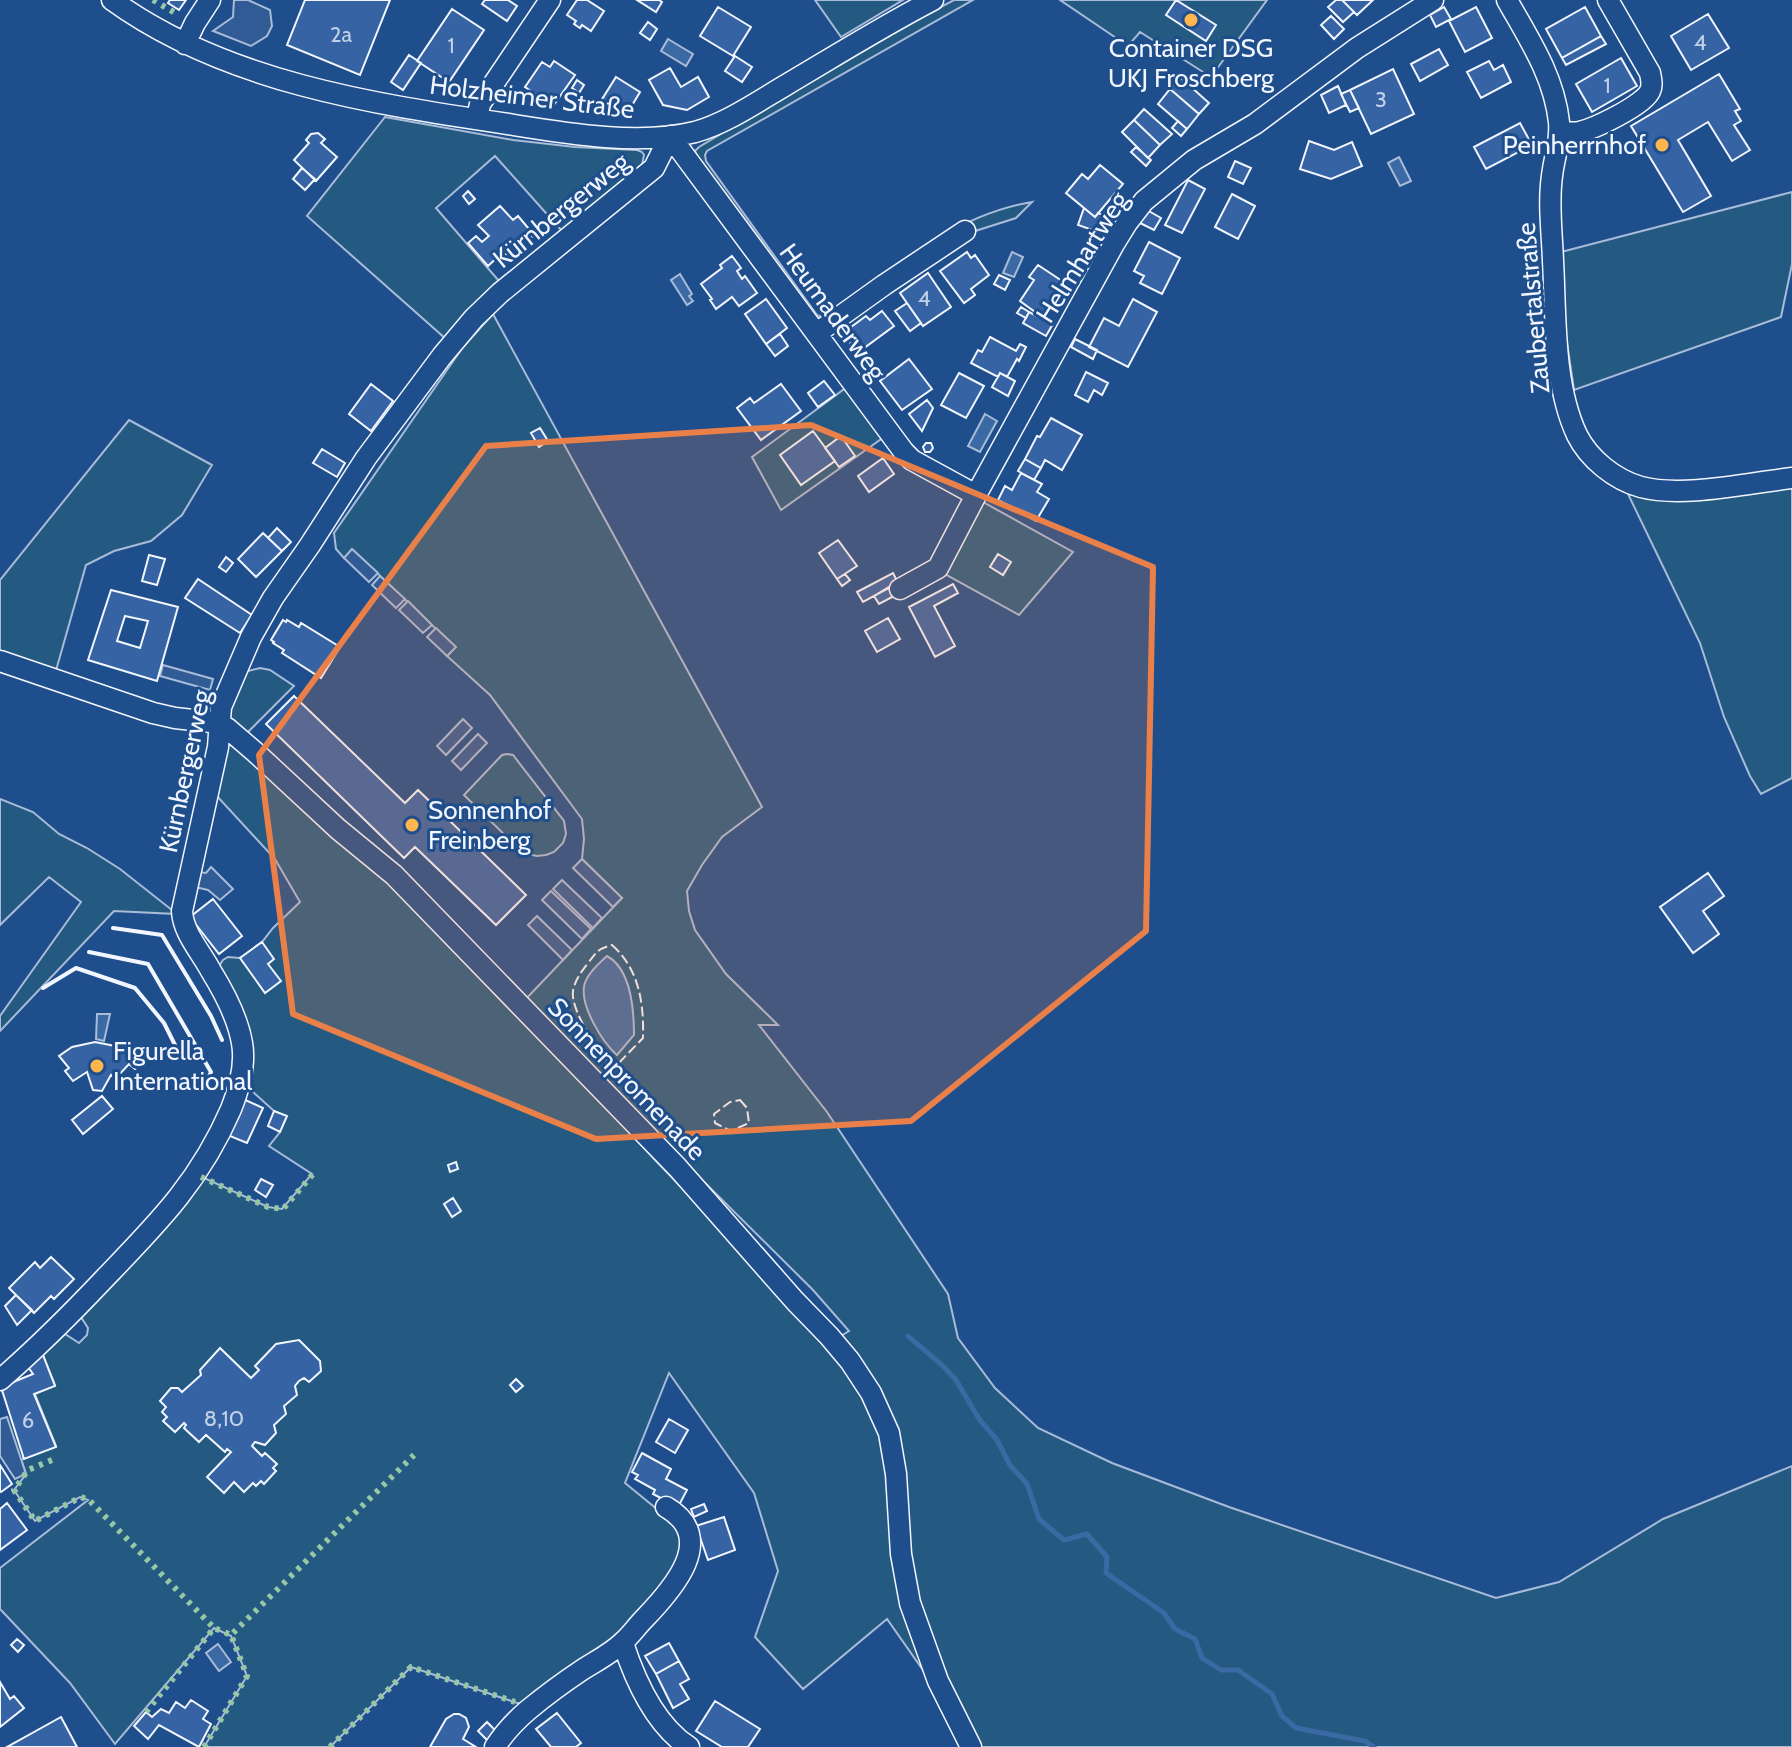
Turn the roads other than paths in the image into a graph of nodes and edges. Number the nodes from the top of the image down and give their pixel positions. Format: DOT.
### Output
graph roads {
  1 [pos="112,0"];
  2 [pos="210,0"];
  3 [pos="550,0"];
  4 [pos="933,0"];
  5 [pos="1433,0"];
  6 [pos="1507,0"];
  7 [pos="1608,0"];
  8 [pos="185,44"];
  9 [pos="477,119"];
  10 [pos="1560,132"];
  11 [pos="670,136"];
  12 [pos="965,231"];
  13 [pos="817,333"];
  14 [pos="1792,478"];
  15 [pos="976,495"];
  16 [pos="900,589"];
  17 [pos="0,661"];
  18 [pos="220,724"];
  19 [pos="0,1380"];
  20 [pos="666,1507"];
  21 [pos="623,1643"];
  22 [pos="495,1747"];
  23 [pos="689,1747"];
  24 [pos="971,1747"];
  1 -- 8 [label="street, Holzheimer Straße"];
  2 -- 8 [label="street"];
  3 -- 9 [label="street"];
  4 -- 11 [label="street, Holzheimer Straße"];
  5 -- 15 [label="street, Helmhartweg"];
  6 -- 10 [label="street, Zaubertalstraße"];
  7 -- 10 [label="street"];
  8 -- 9 [label="street, Holzheimer Straße"];
  9 -- 11 [label="street, Holzheimer Straße"];
  10 -- 14 [label="street, Zaubertalstraße"];
  11 -- 13 [label="street, Heumaderweg"];
  11 -- 18 [label="street, Kürnbergerweg"];
  12 -- 13 [label="street"];
  13 -- 15 [label="street, Heumaderweg"];
  15 -- 16 [label="street, Helmhartweg"];
  17 -- 18 [label="street"];
  18 -- 19 [label="street, Kürnbergerweg"];
  18 -- 24 [label="street, Sonnenpromenade"];
  20 -- 21 [label="street"];
  21 -- 22 [label="street"];
  21 -- 23 [label="street"];
}
